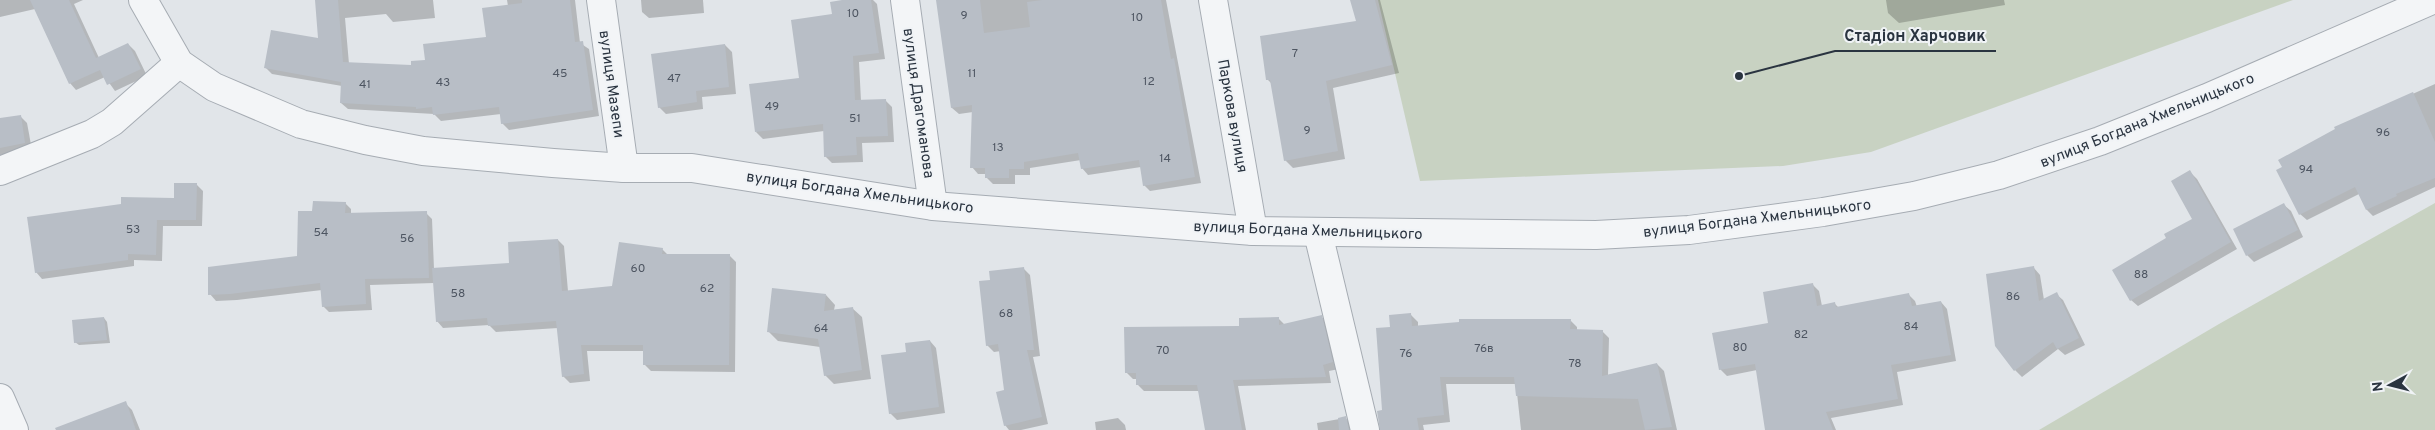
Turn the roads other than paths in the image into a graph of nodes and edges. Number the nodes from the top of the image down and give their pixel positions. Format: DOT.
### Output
graph roads {
  1 [pos="143,0"];
  2 [pos="601,0"];
  3 [pos="905,0"];
  4 [pos="1212,0"];
  5 [pos="2432,0"];
  6 [pos="179,63"];
  7 [pos="624,168"];
  8 [pos="0,171"];
  9 [pos="933,206"];
  10 [pos="1253,231"];
  11 [pos="1318,232"];
  12 [pos="1365,430"];
  1 -- 6 [label="street, вулиця Богдана Хмельницького"];
  2 -- 7 [label="street, вулиця Мазепи"];
  3 -- 9 [label="street, вулиця Драгоманова"];
  4 -- 10 [label="street, Паркова вулиця"];
  5 -- 11 [label="street, вулиця Богдана Хмельницького"];
  6 -- 7 [label="street, вулиця Богдана Хмельницького"];
  6 -- 8 [label="street"];
  7 -- 9 [label="street, вулиця Богдана Хмельницького"];
  9 -- 10 [label="street, вулиця Богдана Хмельницького"];
  10 -- 11 [label="street, вулиця Богдана Хмельницького"];
  11 -- 12 [label="street"];
}
